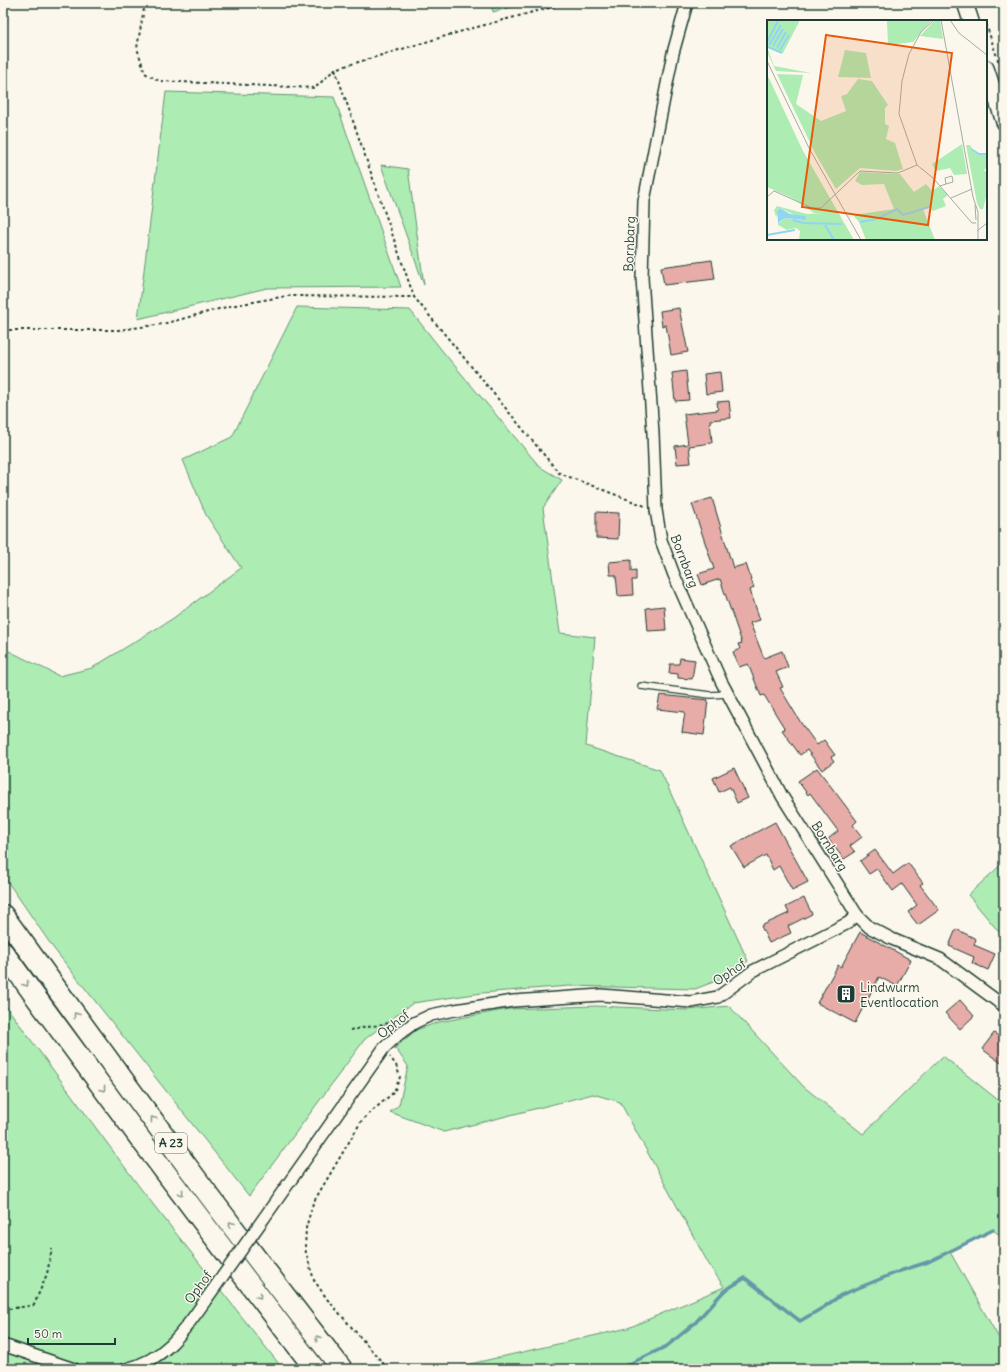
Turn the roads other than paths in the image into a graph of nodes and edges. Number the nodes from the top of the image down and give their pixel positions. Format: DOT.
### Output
graph roads {
  1 [pos="687,3"];
  2 [pos="964,3"];
  3 [pos="970,20"];
  4 [pos="993,66"];
  5 [pos="1004,122"];
  6 [pos="640,686"];
  7 [pos="728,694"];
  8 [pos="857,914"];
  9 [pos="3,915"];
  10 [pos="3,952"];
  11 [pos="1004,1006"];
  12 [pos="3,1345"];
  13 [pos="74,1369"];
  14 [pos="126,1369"];
  15 [pos="315,1369"];
  16 [pos="342,1369"];
  1 -- 7 [label="street, Bornbarg"];
  2 -- 3 [label="street"];
  4 -- 5 [label="street"];
  6 -- 7 [label="lane"];
  7 -- 8 [label="street, Bornbarg"];
  8 -- 11 [label="street, Bornbarg"];
  8 -- 14 [label="street, Ophof, bridge"];
  16 -- 9 [label="highway, A 23, one-way"];
  10 -- 15 [label="highway, A 23, one-way"];
  12 -- 13 [label="street"];
}
